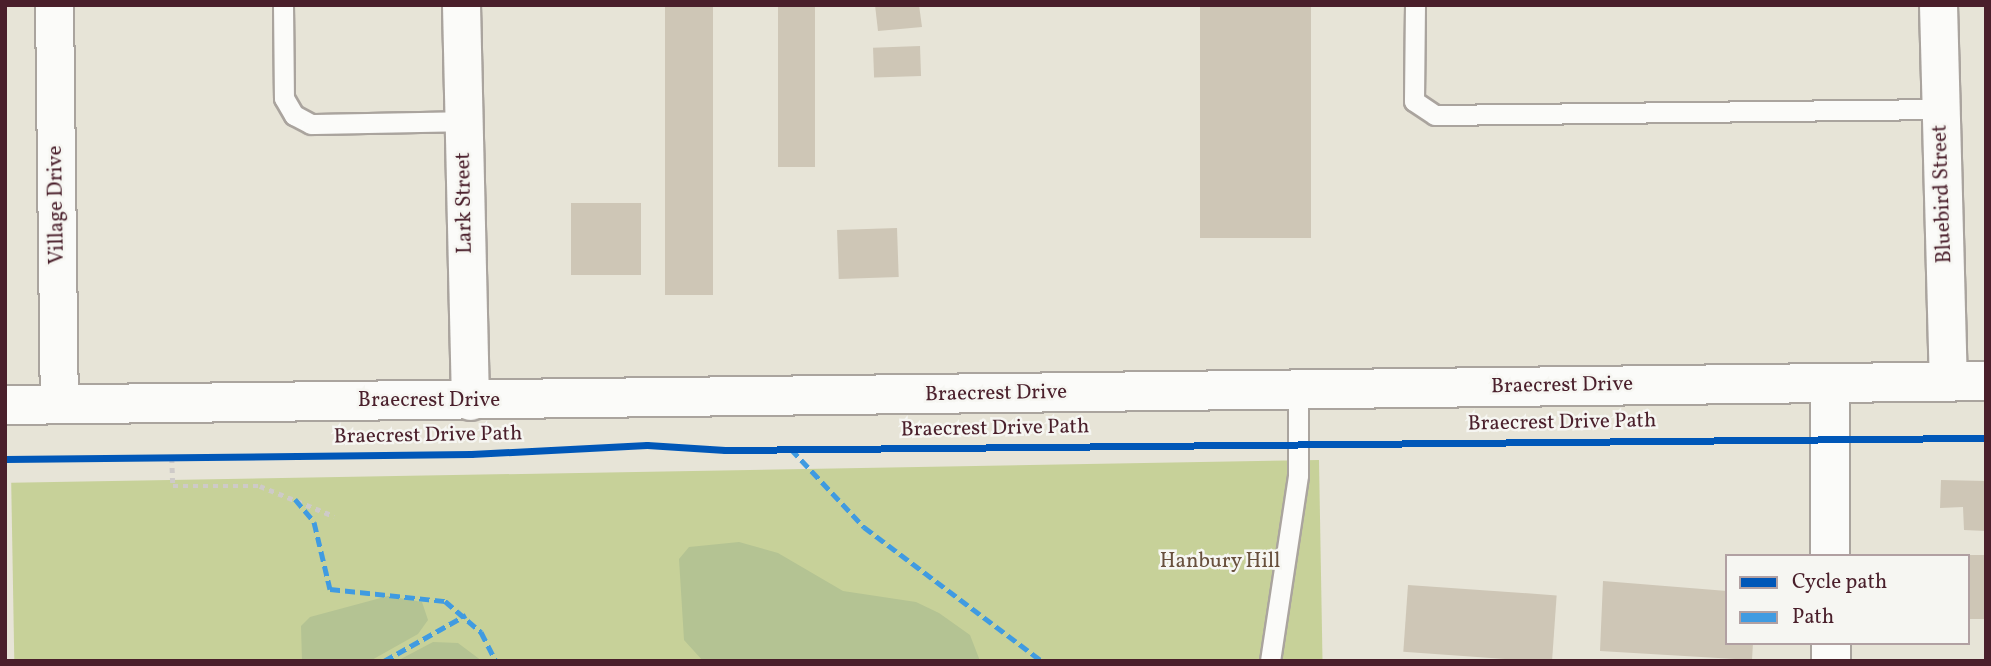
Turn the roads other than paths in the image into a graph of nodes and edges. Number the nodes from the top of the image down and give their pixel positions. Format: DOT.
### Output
graph roads {
  1 [pos="54,5"];
  2 [pos="283,5"];
  3 [pos="460,5"];
  4 [pos="1415,5"];
  5 [pos="1938,5"];
  6 [pos="1941,109"];
  7 [pos="463,121"];
  8 [pos="1986,381"];
  9 [pos="1948,382"];
  10 [pos="1830,383"];
  11 [pos="1298,388"];
  12 [pos="470,401"];
  13 [pos="60,404"];
  14 [pos="5,405"];
  15 [pos="1830,554"];
  16 [pos="1270,661"];
  1 -- 13 [label="street, Village Drive"];
  2 -- 7 [label="lane"];
  3 -- 7 [label="street, Lark Street"];
  4 -- 6 [label="lane"];
  5 -- 6 [label="street, Bluebird Street"];
  6 -- 9 [label="street, Bluebird Street"];
  7 -- 12 [label="street, Lark Street"];
  8 -- 9 [label="street, Braecrest Drive"];
  9 -- 10 [label="street, Braecrest Drive"];
  10 -- 11 [label="street, Braecrest Drive"];
  10 -- 15 [label="street"];
  11 -- 12 [label="street, Braecrest Drive"];
  11 -- 16 [label="lane"];
  12 -- 13 [label="street, Braecrest Drive"];
  13 -- 14 [label="street, Braecrest Drive"];
}
